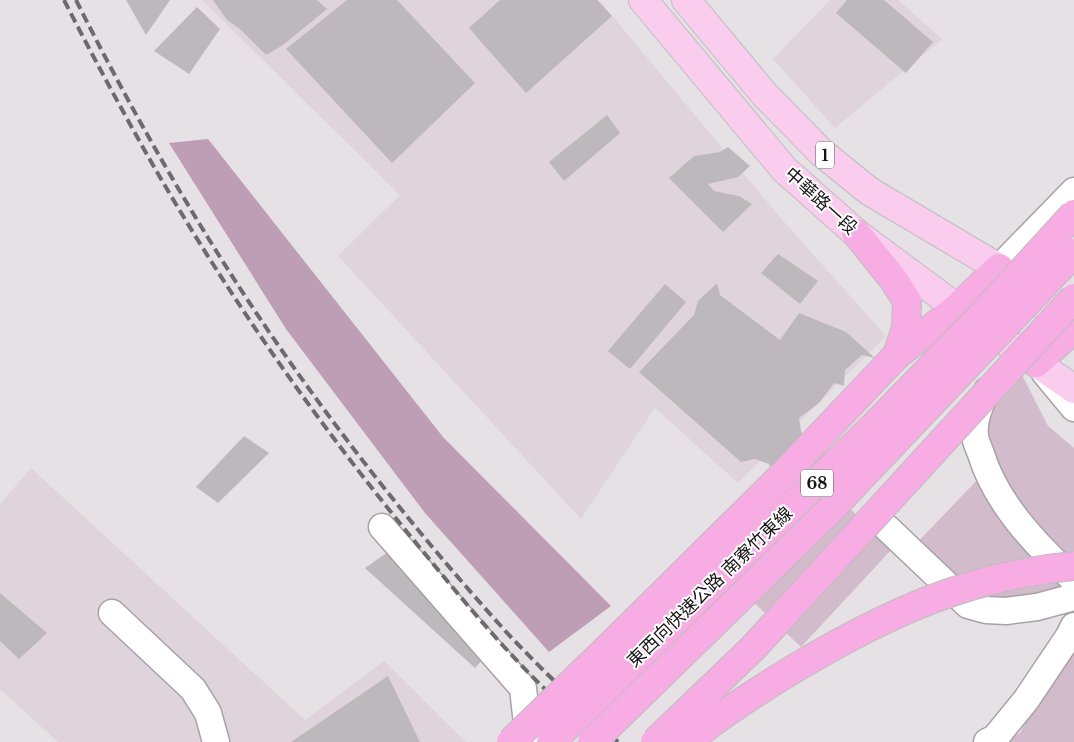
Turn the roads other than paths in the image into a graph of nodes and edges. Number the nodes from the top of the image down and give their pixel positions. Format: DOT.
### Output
graph roads {
  1 [pos="643,0"];
  2 [pos="686,0"];
  3 [pos="1074,191"];
  4 [pos="1074,214"];
  5 [pos="856,233"];
  6 [pos="1074,253"];
  7 [pos="999,268"];
  8 [pos="1074,298"];
  9 [pos="957,308"];
  10 [pos="1074,330"];
  11 [pos="1012,344"];
  12 [pos="897,355"];
  13 [pos="1036,363"];
  14 [pos="1074,389"];
  15 [pos="1074,408"];
  16 [pos="382,527"];
  17 [pos="887,528"];
  18 [pos="1074,566"];
  19 [pos="1074,580"];
  20 [pos="1074,597"];
  21 [pos="112,613"];
  22 [pos="1074,626"];
  23 [pos="216,742"];
  24 [pos="511,742"];
  25 [pos="529,742"];
  26 [pos="551,742"];
  27 [pos="592,742"];
  28 [pos="655,742"];
  29 [pos="687,742"];
  30 [pos="987,742"];
  1 -- 5 [label="main road, 中華路一段 / 1"];
  2 -- 7 [label="main road, 中華路一段 / 1"];
  3 -- 7 [label="street"];
  4 -- 26 [label="highway, 東西向快速公路 南寮竹東線 / 68, bridge"];
  5 -- 9 [label="main road, 中華路一段 / 1"];
  5 -- 12 [label="highway"];
  6 -- 27 [label="highway, 東西向快速公路 南寮竹東線 / 68, bridge"];
  7 -- 9 [label="highway"];
  7 -- 10 [label="main road, 中華路一段 / 1"];
  7 -- 11 [label="street"];
  8 -- 28 [label="highway, bridge"];
  9 -- 11 [label="main road, 中華路一段 / 1"];
  9 -- 12 [label="highway"];
  10 -- 13 [label="highway"];
  11 -- 13 [label="main road, 中華路一段 / 1"];
  11 -- 19 [label="street"];
  12 -- 24 [label="highway, bridge"];
  13 -- 14 [label="main road, 1"];
  13 -- 15 [label="street, 1"];
  16 -- 25 [label="street"];
  17 -- 20 [label="street"];
  18 -- 29 [label="highway, bridge"];
  21 -- 23 [label="street"];
  22 -- 30 [label="street"];
}
